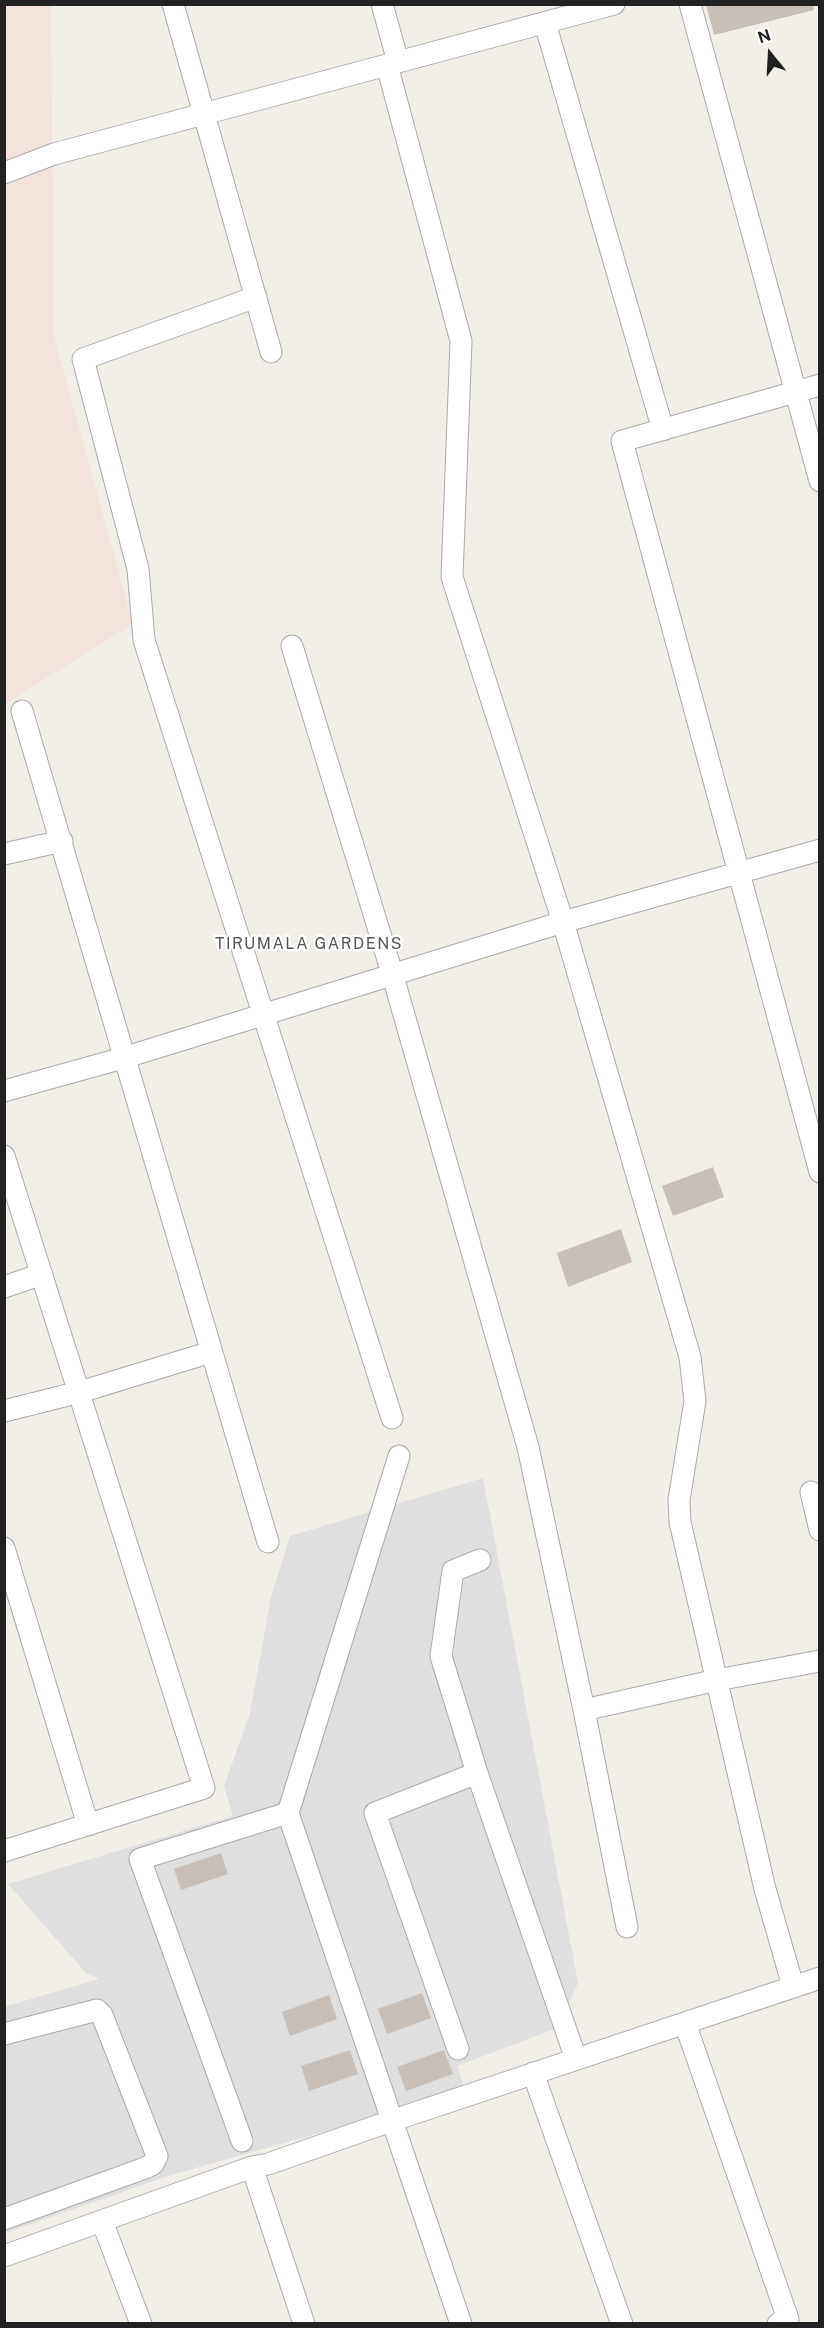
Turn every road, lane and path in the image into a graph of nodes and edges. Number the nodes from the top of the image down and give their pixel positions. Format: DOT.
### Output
graph roads {
  1 [pos="173,4"];
  2 [pos="382,4"];
  3 [pos="614,4"];
  4 [pos="690,4"];
  5 [pos="577,9"];
  6 [pos="545,22"];
  7 [pos="392,64"];
  8 [pos="205,115"];
  9 [pos="4,173"];
  10 [pos="256,297"];
  11 [pos="271,352"];
  12 [pos="819,385"];
  13 [pos="795,392"];
  14 [pos="663,430"];
  15 [pos="819,481"];
  16 [pos="292,646"];
  17 [pos="22,711"];
  18 [pos="62,841"];
  19 [pos="819,850"];
  20 [pos="4,854"];
  21 [pos="737,873"];
  22 [pos="563,922"];
  23 [pos="392,973"];
  24 [pos="262,1015"];
  25 [pos="123,1058"];
  26 [pos="4,1091"];
  27 [pos="4,1156"];
  28 [pos="819,1172"];
  29 [pos="9,1183"];
  30 [pos="42,1274"];
  31 [pos="4,1287"];
  32 [pos="211,1352"];
  33 [pos="80,1392"];
  34 [pos="4,1411"];
  35 [pos="392,1418"];
  36 [pos="399,1456"];
  37 [pos="812,1492"];
  38 [pos="819,1530"];
  39 [pos="268,1542"];
  40 [pos="4,1548"];
  41 [pos="480,1560"];
  42 [pos="819,1660"];
  43 [pos="717,1680"];
  44 [pos="584,1710"];
  45 [pos="477,1773"];
  46 [pos="288,1813"];
  47 [pos="88,1825"];
  48 [pos="4,1851"];
  49 [pos="627,1927"];
  50 [pos="819,1978"];
  51 [pos="793,1986"];
  52 [pos="686,2023"];
  53 [pos="4,2034"];
  54 [pos="458,2049"];
  55 [pos="576,2059"];
  56 [pos="533,2073"];
  57 [pos="391,2121"];
  58 [pos="242,2141"];
  59 [pos="252,2167"];
  60 [pos="4,2219"];
  61 [pos="102,2221"];
  62 [pos="4,2256"];
  63 [pos="141,2324"];
  64 [pos="304,2324"];
  65 [pos="461,2324"];
  66 [pos="622,2324"];
  67 [pos="778,2324"];
  1 -- 8 [label="street"];
  2 -- 7 [label="street"];
  3 -- 5 [label="street"];
  4 -- 13 [label="street"];
  5 -- 6 [label="street"];
  6 -- 7 [label="street"];
  6 -- 14 [label="street"];
  7 -- 8 [label="street"];
  7 -- 22 [label="street"];
  8 -- 9 [label="street"];
  8 -- 10 [label="street"];
  10 -- 11 [label="street"];
  10 -- 24 [label="street"];
  12 -- 13 [label="street"];
  13 -- 14 [label="street"];
  13 -- 15 [label="street"];
  14 -- 21 [label="street"];
  16 -- 23 [label="street"];
  17 -- 18 [label="street"];
  18 -- 20 [label="street"];
  18 -- 25 [label="street"];
  19 -- 21 [label="street"];
  21 -- 22 [label="street"];
  21 -- 28 [label="street"];
  22 -- 23 [label="street"];
  22 -- 43 [label="street"];
  23 -- 24 [label="street"];
  23 -- 44 [label="street"];
  24 -- 25 [label="street"];
  24 -- 35 [label="street"];
  25 -- 26 [label="street"];
  25 -- 32 [label="street"];
  27 -- 29 [label="street"];
  29 -- 30 [label="street"];
  30 -- 31 [label="street"];
  30 -- 33 [label="street"];
  32 -- 33 [label="street"];
  32 -- 39 [label="street"];
  33 -- 34 [label="street"];
  33 -- 47 [label="street"];
  36 -- 46 [label="street"];
  37 -- 38 [label="street"];
  40 -- 47 [label="street"];
  41 -- 45 [label="street"];
  42 -- 43 [label="street"];
  43 -- 44 [label="street"];
  43 -- 51 [label="street"];
  44 -- 49 [label="street"];
  45 -- 54 [label="street"];
  45 -- 55 [label="street"];
  46 -- 57 [label="street"];
  46 -- 58 [label="street"];
  47 -- 48 [label="street"];
  50 -- 51 [label="street"];
  51 -- 52 [label="street"];
  52 -- 55 [label="street"];
  52 -- 67 [label="street"];
  53 -- 60 [label="street"];
  55 -- 56 [label="street"];
  56 -- 57 [label="street"];
  56 -- 66 [label="street"];
  57 -- 59 [label="street"];
  57 -- 65 [label="street"];
  59 -- 61 [label="street"];
  59 -- 64 [label="street"];
  61 -- 62 [label="street"];
  61 -- 63 [label="street"];
}
